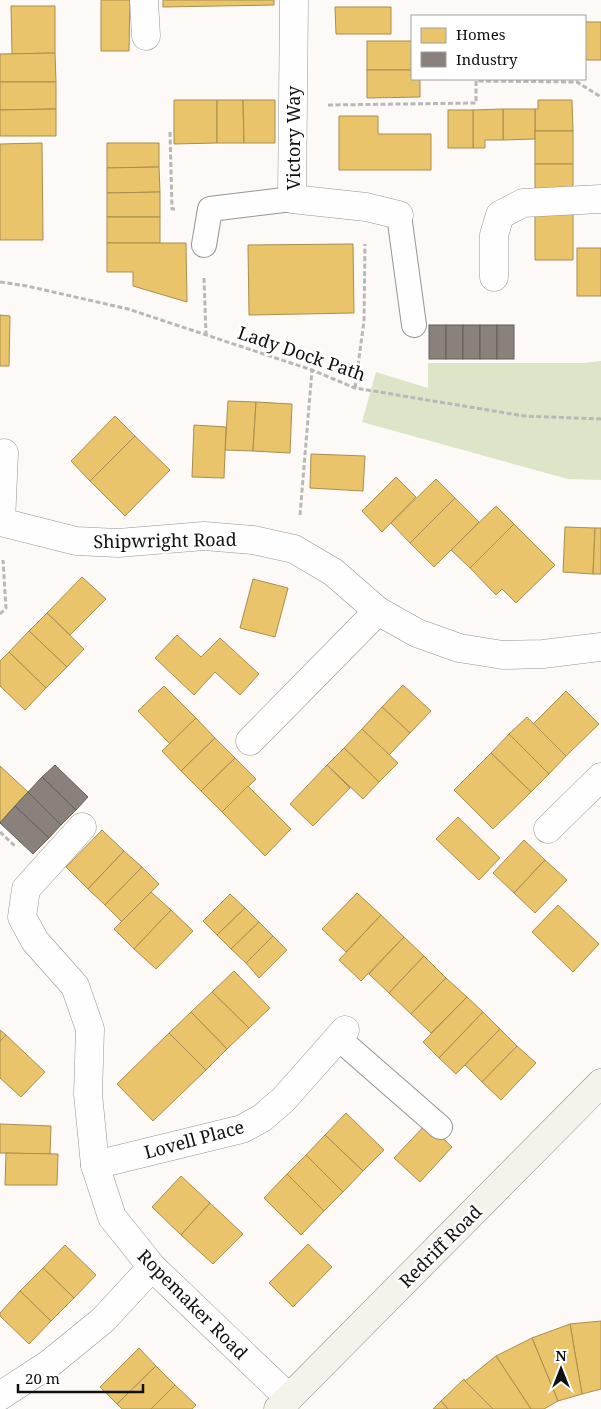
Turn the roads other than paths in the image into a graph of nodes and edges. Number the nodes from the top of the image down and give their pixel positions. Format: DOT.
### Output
graph roads {
  1 [pos="144,0"];
  2 [pos="294,0"];
  3 [pos="146,36"];
  4 [pos="292,199"];
  5 [pos="601,199"];
  6 [pos="398,215"];
  7 [pos="204,245"];
  8 [pos="494,277"];
  9 [pos="414,325"];
  10 [pos="4,453"];
  11 [pos="1,522"];
  12 [pos="378,611"];
  13 [pos="601,647"];
  14 [pos="250,741"];
  15 [pos="601,777"];
  16 [pos="82,827"];
  17 [pos="548,829"];
  18 [pos="342,1034"];
  19 [pos="598,1093"];
  20 [pos="440,1127"];
  21 [pos="95,1164"];
  22 [pos="152,1267"];
  23 [pos="0,1396"];
  24 [pos="284,1403"];
  1 -- 3 [label="street"];
  2 -- 4 [label="street, Victory Way"];
  4 -- 6 [label="street, Victory Way"];
  4 -- 7 [label="lane"];
  5 -- 8 [label="street"];
  6 -- 9 [label="lane"];
  10 -- 11 [label="street"];
  11 -- 12 [label="street, Shipwright Road"];
  12 -- 13 [label="street, Shipwright Road"];
  12 -- 14 [label="street"];
  15 -- 17 [label="street"];
  16 -- 21 [label="street, Ropemaker Road"];
  18 -- 20 [label="lane"];
  18 -- 21 [label="street, Lovell Place"];
  19 -- 24 [label="main road, Redriff Road"];
  21 -- 22 [label="street, Ropemaker Road"];
  22 -- 23 [label="street"];
  22 -- 24 [label="street, Ropemaker Road"];
}
